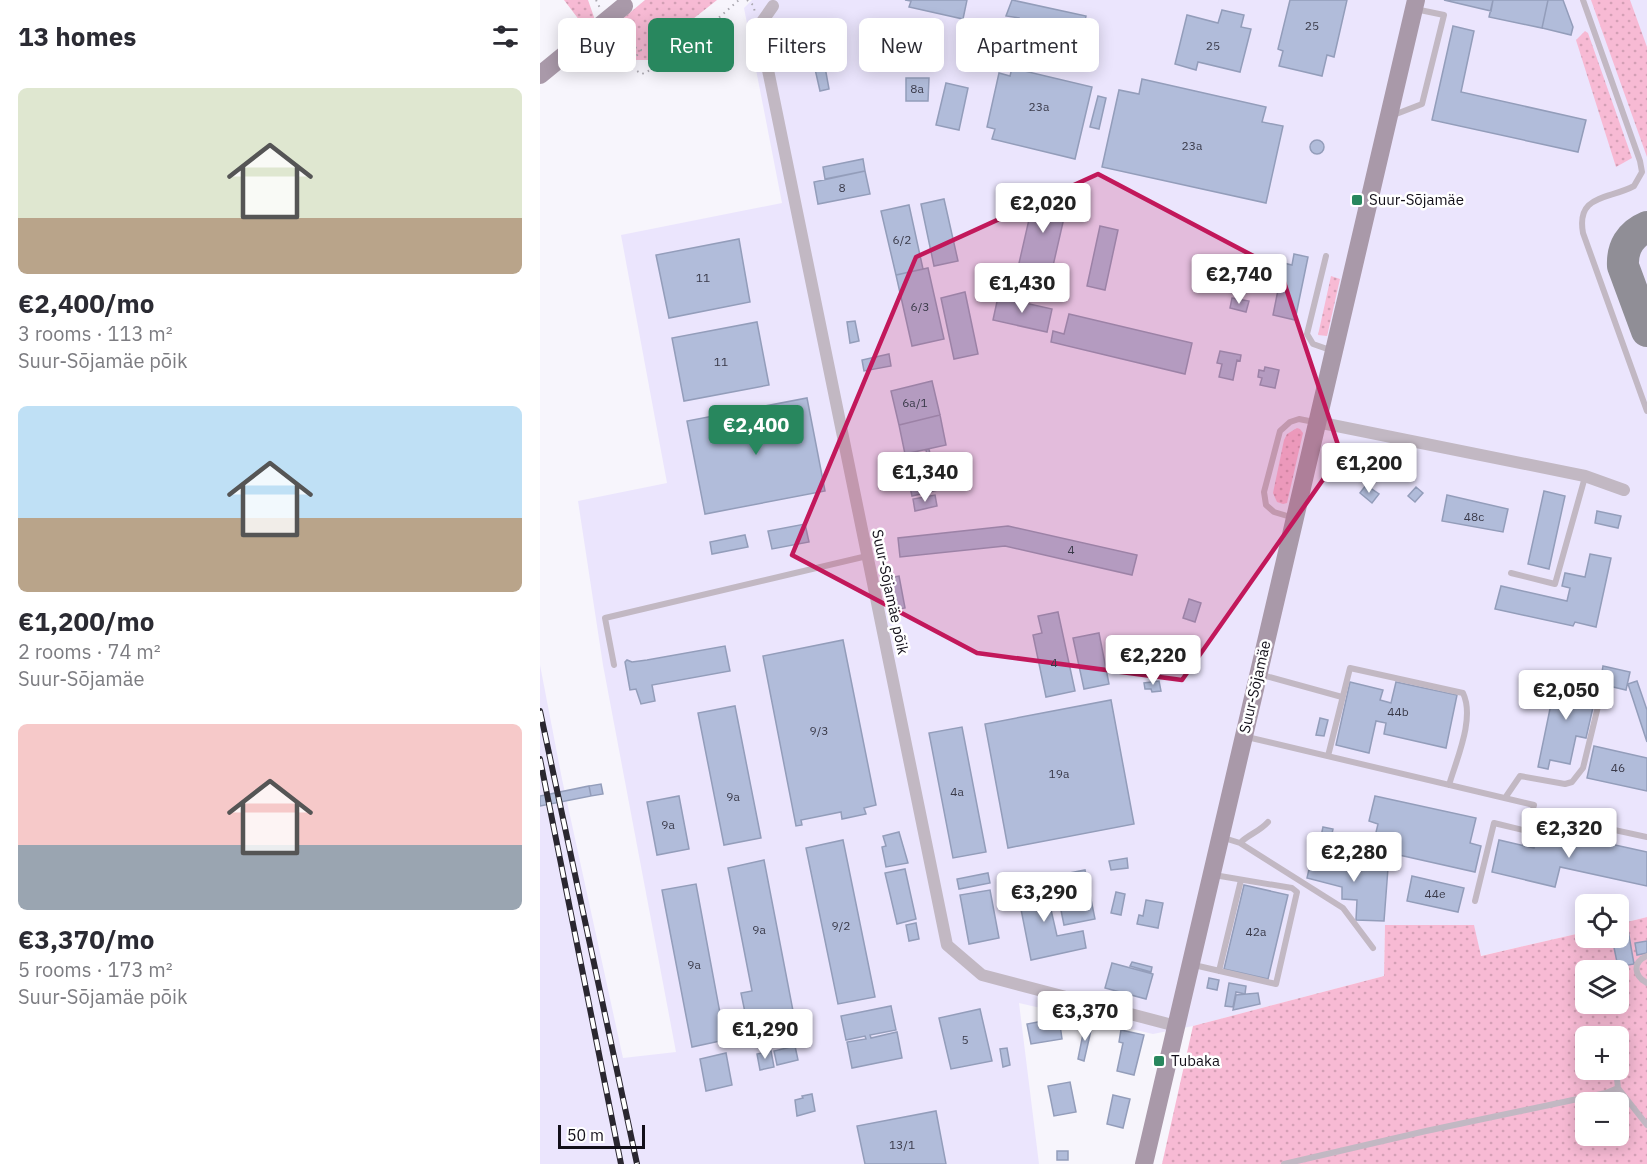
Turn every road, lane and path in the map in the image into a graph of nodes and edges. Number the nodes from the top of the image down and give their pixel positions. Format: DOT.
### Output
graph roads {
  1 [pos="739,0"];
  2 [pos="1583,0"];
  3 [pos="628,3"];
  4 [pos="1415,4"];
  5 [pos="773,6"];
  6 [pos="641,50"];
  7 [pos="540,75"];
  8 [pos="1388,118"];
  9 [pos="1326,256"];
  10 [pos="1333,351"];
  11 [pos="1647,411"];
  12 [pos="1317,422"];
  13 [pos="1585,476"];
  14 [pos="1624,490"];
  15 [pos="1294,518"];
  16 [pos="867,556"];
  17 [pos="1511,573"];
  18 [pos="614,665"];
  19 [pos="1258,674"];
  20 [pos="1602,690"];
  21 [pos="1342,697"];
  22 [pos="1244,736"];
  23 [pos="1328,756"];
  24 [pos="1449,785"];
  25 [pos="1504,798"];
  26 [pos="1532,812"];
  27 [pos="1268,822"];
  28 [pos="1220,837"];
  29 [pos="1647,837"];
  30 [pos="1240,843"];
  31 [pos="1212,875"];
  32 [pos="1240,880"];
  33 [pos="1475,901"];
  34 [pos="1373,948"];
  35 [pos="1647,956"];
  36 [pos="1191,964"];
  37 [pos="1219,971"];
  38 [pos="1647,983"];
  39 [pos="1176,1026"];
  40 [pos="1617,1080"];
  41 [pos="1618,1088"];
  42 [pos="1647,1125"];
  43 [pos="1144,1164"];
  44 [pos="1284,1164"];
  1 -- 6 [label="path"];
  2 -- 11 [label="lane"];
  3 -- 7 [label="main road, bridge"];
  4 -- 8 [label="main road, Suur-Sõjamäe"];
  4 -- 8 [label="lane"];
  5 -- 16 [label="street, Suur-Sõjamäe põik"];
  8 -- 10 [label="main road, Suur-Sõjamäe"];
  9 -- 10 [label="lane"];
  10 -- 12 [label="main road, Suur-Sõjamäe"];
  12 -- 13 [label="street"];
  12 -- 15 [label="main road, Suur-Sõjamäe"];
  12 -- 15 [label="lane"];
  13 -- 14 [label="street"];
  13 -- 17 [label="lane"];
  15 -- 19 [label="main road, Suur-Sõjamäe"];
  16 -- 18 [label="lane"];
  16 -- 39 [label="street, Suur-Sõjamäe põik"];
  19 -- 21 [label="lane"];
  19 -- 22 [label="main road, Suur-Sõjamäe"];
  20 -- 25 [label="lane"];
  21 -- 23 [label="lane"];
  21 -- 24 [label="lane"];
  22 -- 23 [label="lane"];
  22 -- 28 [label="main road, Suur-Sõjamäe"];
  23 -- 24 [label="lane"];
  24 -- 25 [label="lane"];
  25 -- 26 [label="lane"];
  26 -- 29 [label="lane"];
  26 -- 33 [label="lane"];
  27 -- 30 [label="lane"];
  28 -- 30 [label="lane"];
  28 -- 31 [label="main road, Suur-Sõjamäe"];
  30 -- 34 [label="lane"];
  31 -- 32 [label="lane"];
  31 -- 36 [label="main road, Suur-Sõjamäe"];
  32 -- 37 [label="lane"];
  32 -- 37 [label="lane"];
  35 -- 38 [label="lane"];
  36 -- 37 [label="lane"];
  36 -- 39 [label="main road, Suur-Sõjamäe"];
  39 -- 43 [label="main road, Suur-Sõjamäe"];
  40 -- 41 [label="lane"];
  41 -- 42 [label="lane"];
  41 -- 44 [label="lane"];
}
